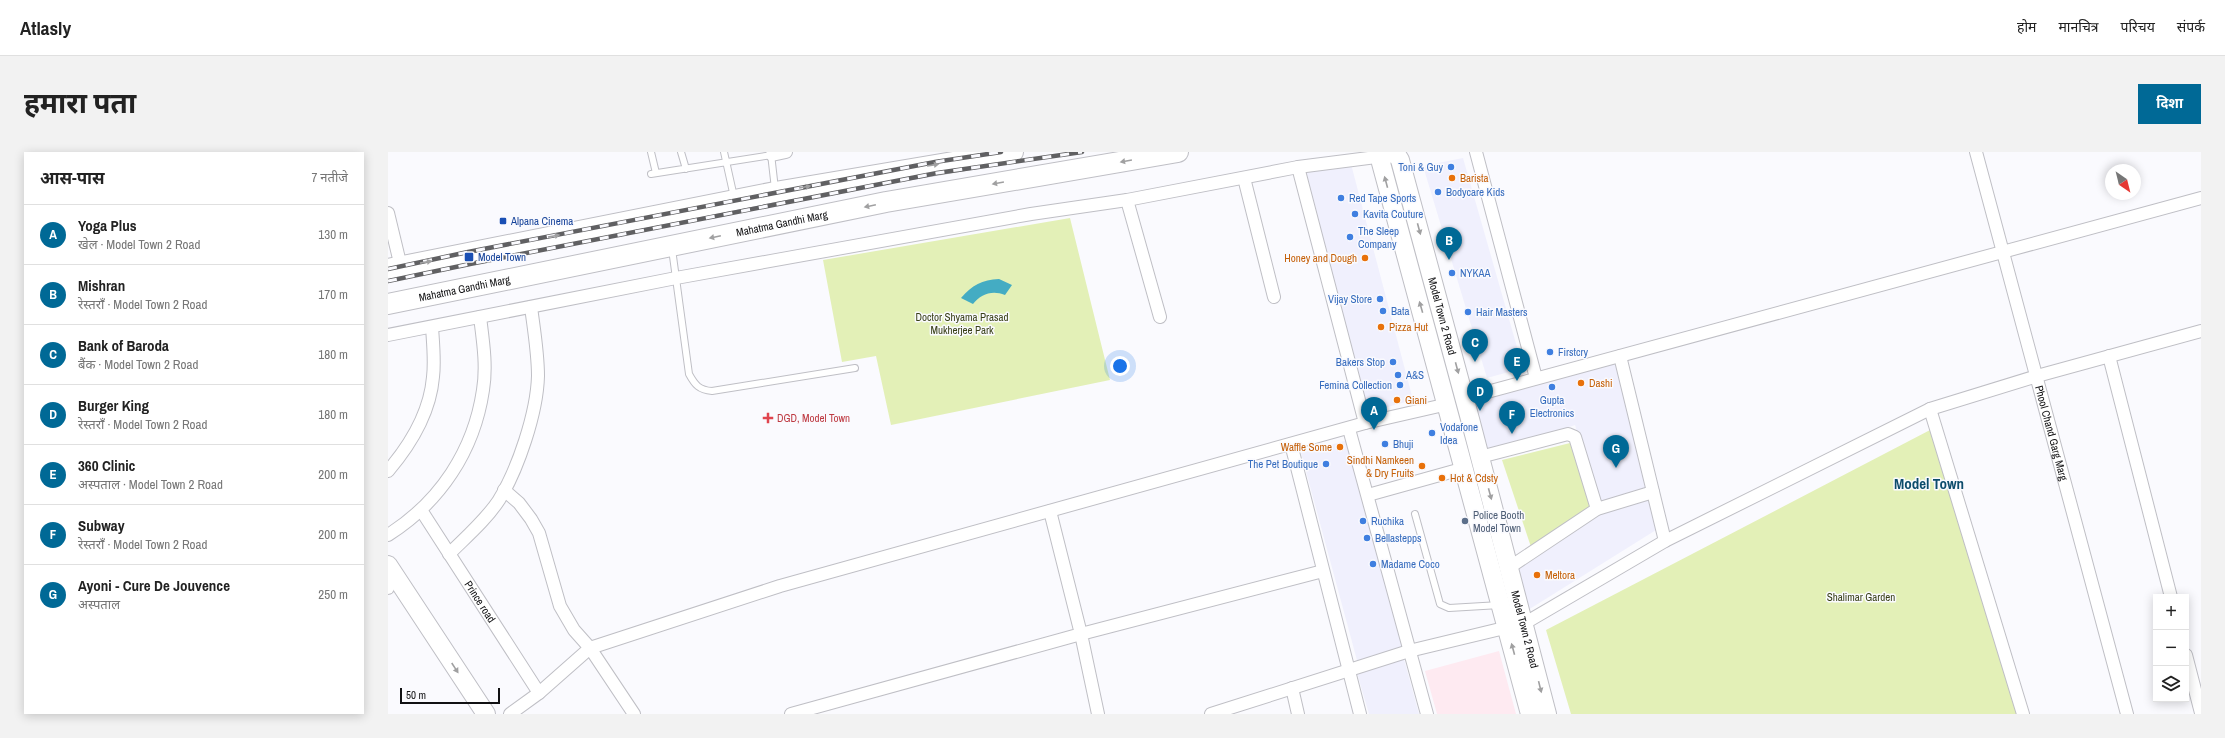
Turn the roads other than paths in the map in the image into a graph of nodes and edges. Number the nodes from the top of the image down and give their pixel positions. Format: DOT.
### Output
graph roads {
  1 [pos="651,152"];
  2 [pos="681,152"];
  3 [pos="724,152"];
  4 [pos="786,152"];
  5 [pos="1013,152"];
  6 [pos="1178,152"];
  7 [pos="1476,152"];
  8 [pos="1976,152"];
  9 [pos="771,153"];
  10 [pos="1393,153"];
  11 [pos="726,162"];
  12 [pos="1298,167"];
  13 [pos="686,169"];
  14 [pos="1244,178"];
  15 [pos="775,192"];
  16 [pos="2201,198"];
  17 [pos="734,200"];
  18 [pos="1127,200"];
  19 [pos="388,213"];
  20 [pos="672,246"];
  21 [pos="2003,252"];
  22 [pos="395,268"];
  23 [pos="676,278"];
  24 [pos="1274,297"];
  25 [pos="388,304"];
  26 [pos="531,307"];
  27 [pos="480,317"];
  28 [pos="1160,317"];
  29 [pos="432,327"];
  30 [pos="2201,331"];
  31 [pos="388,335"];
  32 [pos="1620,356"];
  33 [pos="2109,356"];
  34 [pos="855,368"];
  35 [pos="2037,376"];
  36 [pos="1536,378"];
  37 [pos="1465,398"];
  38 [pos="1448,404"];
  39 [pos="1930,409"];
  40 [pos="1364,423"];
  41 [pos="1349,429"];
  42 [pos="1291,444"];
  43 [pos="1480,457"];
  44 [pos="1465,468"];
  45 [pos="388,470"];
  46 [pos="504,490"];
  47 [pos="1653,492"];
  48 [pos="1368,495"];
  49 [pos="1597,509"];
  50 [pos="421,510"];
  51 [pos="1050,510"];
  52 [pos="1415,514"];
  53 [pos="388,535"];
  54 [pos="1665,541"];
  55 [pos="449,554"];
  56 [pos="388,565"];
  57 [pos="1510,567"];
  58 [pos="1323,571"];
  59 [pos="388,587"];
  60 [pos="2170,594"];
  61 [pos="1501,605"];
  62 [pos="1525,623"];
  63 [pos="1507,629"];
  64 [pos="1081,634"];
  65 [pos="590,648"];
  66 [pos="1409,651"];
  67 [pos="2189,666"];
  68 [pos="1348,670"];
  69 [pos="1292,688"];
  70 [pos="539,693"];
  71 [pos="2201,713"];
  72 [pos="470,714"];
  73 [pos="486,714"];
  74 [pos="510,714"];
  75 [pos="634,714"];
  76 [pos="790,714"];
  77 [pos="1098,714"];
  78 [pos="1211,714"];
  79 [pos="1298,714"];
  80 [pos="1360,714"];
  81 [pos="1426,714"];
  82 [pos="1530,714"];
  83 [pos="1547,714"];
  84 [pos="2023,714"];
  85 [pos="2127,714"];
  1 -- 13 [label="lane"];
  2 -- 13 [label="lane"];
  3 -- 11 [label="lane"];
  4 -- 9 [label="street"];
  15 -- 5 [label="main road, one-way"];
  6 -- 20 [label="main road, Mahatma Gandhi Marg, one-way"];
  7 -- 36 [label="street"];
  8 -- 21 [label="street, Phool Chand Garg Marg"];
  9 -- 11 [label="lane"];
  9 -- 15 [label="lane"];
  10 -- 12 [label="street"];
  10 -- 37 [label="street, Model Town 2 Road, one-way"];
  38 -- 10 [label="street, Model Town 2 Road, one-way"];
  11 -- 13 [label="lane"];
  11 -- 17 [label="lane"];
  12 -- 14 [label="street"];
  12 -- 40 [label="street"];
  14 -- 18 [label="street"];
  14 -- 24 [label="street"];
  15 -- 17 [label="main road"];
  16 -- 21 [label="street"];
  22 -- 17 [label="main road, one-way"];
  18 -- 23 [label="street"];
  18 -- 28 [label="street"];
  19 -- 22 [label="street"];
  20 -- 23 [label="lane"];
  20 -- 25 [label="main road, Mahatma Gandhi Marg"];
  21 -- 32 [label="street"];
  21 -- 35 [label="street, Phool Chand Garg Marg"];
  23 -- 26 [label="street"];
  23 -- 34 [label="lane"];
  26 -- 27 [label="street"];
  26 -- 46 [label="street"];
  27 -- 29 [label="street"];
  27 -- 50 [label="street"];
  29 -- 31 [label="street"];
  29 -- 45 [label="street"];
  30 -- 33 [label="street"];
  32 -- 36 [label="street"];
  32 -- 47 [label="street"];
  33 -- 35 [label="street"];
  33 -- 60 [label="street"];
  35 -- 39 [label="street"];
  35 -- 85 [label="street, Phool Chand Garg Marg"];
  36 -- 37 [label="street"];
  37 -- 43 [label="street, Model Town 2 Road"];
  38 -- 40 [label="street"];
  38 -- 44 [label="street, Model Town 2 Road"];
  39 -- 54 [label="street"];
  39 -- 84 [label="street"];
  40 -- 41 [label="street"];
  41 -- 42 [label="street"];
  41 -- 48 [label="street"];
  42 -- 51 [label="street"];
  42 -- 58 [label="street"];
  43 -- 49 [label="street"];
  43 -- 57 [label="street, Model Town 2 Road, one-way"];
  44 -- 48 [label="street"];
  44 -- 61 [label="street, Model Town 2 Road"];
  46 -- 55 [label="street"];
  46 -- 65 [label="street"];
  47 -- 49 [label="street"];
  47 -- 54 [label="street"];
  48 -- 66 [label="street"];
  49 -- 57 [label="street"];
  50 -- 53 [label="street"];
  50 -- 55 [label="street, Prince road"];
  51 -- 64 [label="street"];
  51 -- 65 [label="street"];
  52 -- 61 [label="lane"];
  54 -- 62 [label="street"];
  55 -- 70 [label="street, Prince road"];
  56 -- 73 [label="street, one-way"];
  57 -- 62 [label="street, Model Town 2 Road"];
  58 -- 64 [label="street"];
  58 -- 68 [label="street"];
  59 -- 72 [label="street"];
  61 -- 63 [label="street, Model Town 2 Road"];
  62 -- 63 [label="street"];
  62 -- 83 [label="street, Model Town 2 Road, one-way"];
  63 -- 66 [label="street"];
  82 -- 63 [label="street, Model Town 2 Road, one-way"];
  64 -- 76 [label="street"];
  64 -- 77 [label="street"];
  65 -- 70 [label="street"];
  65 -- 75 [label="street"];
  66 -- 68 [label="street"];
  66 -- 81 [label="street"];
  67 -- 71 [label="street"];
  68 -- 69 [label="street"];
  68 -- 80 [label="street"];
  69 -- 78 [label="street"];
  69 -- 79 [label="street"];
  70 -- 74 [label="street"];
}
